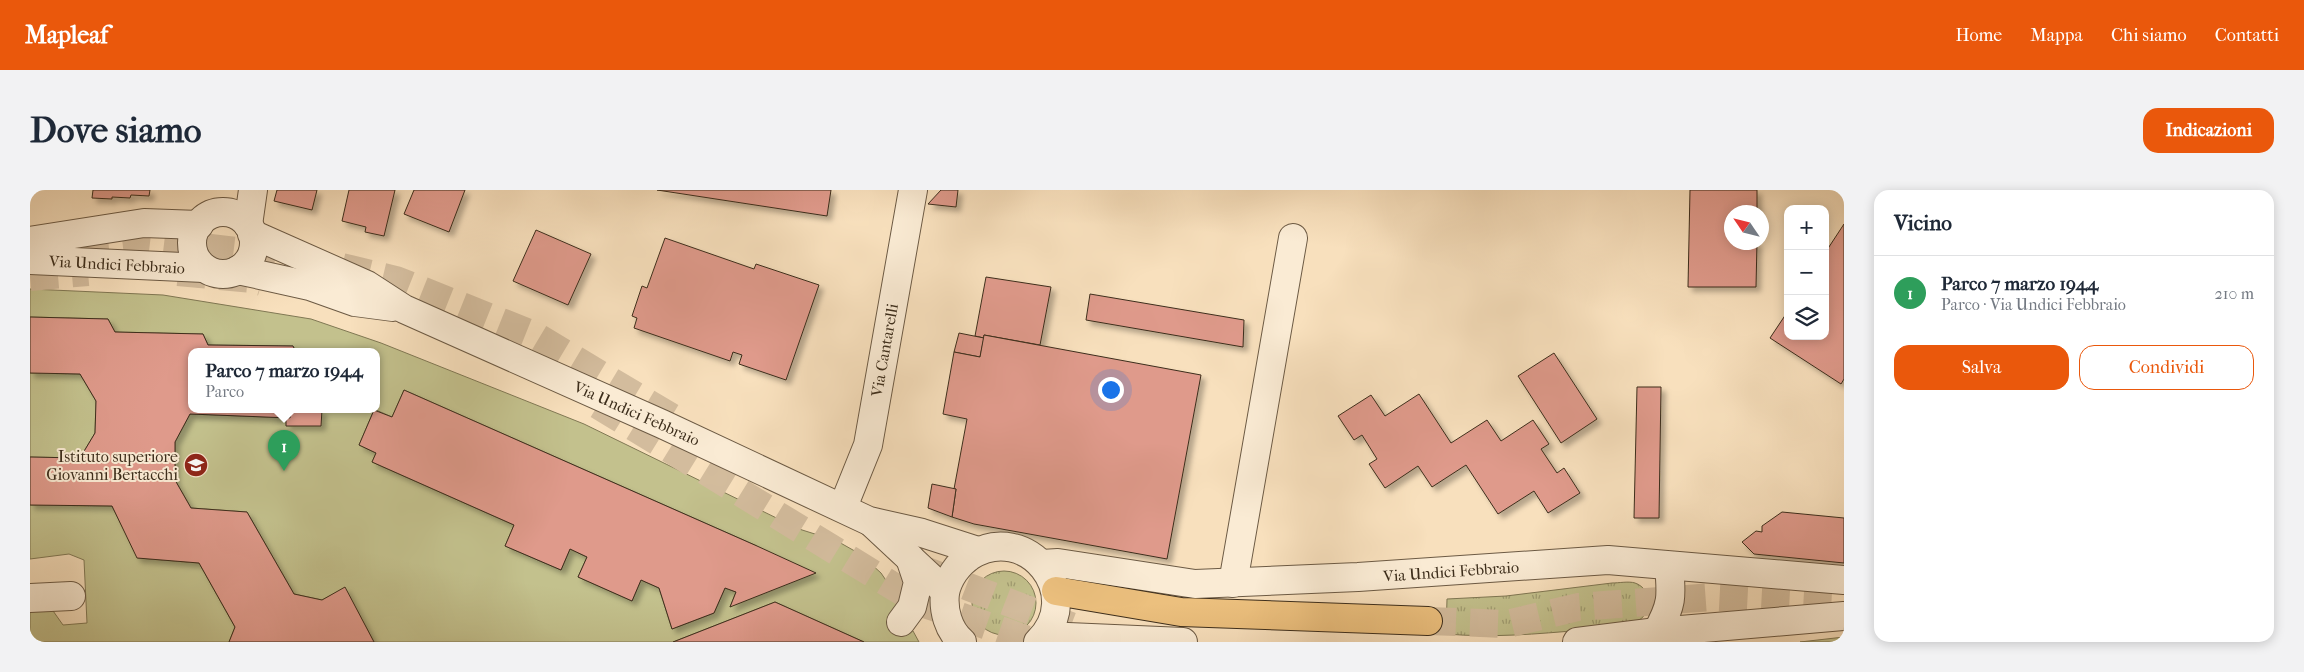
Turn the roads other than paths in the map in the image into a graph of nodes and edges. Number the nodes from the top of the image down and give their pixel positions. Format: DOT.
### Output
graph roads {
  1 [pos="238,190"];
  2 [pos="253,190"];
  3 [pos="913,190"];
  4 [pos="223,213"];
  5 [pos="199,224"];
  6 [pos="250,230"];
  7 [pos="1293,238"];
  8 [pos="30,241"];
  9 [pos="30,260"];
  10 [pos="204,268"];
  11 [pos="238,270"];
  12 [pos="404,309"];
  13 [pos="843,507"];
  14 [pos="870,521"];
  15 [pos="978,551"];
  16 [pos="910,558"];
  17 [pos="1042,564"];
  18 [pos="1669,566"];
  19 [pos="1844,580"];
  20 [pos="1233,583"];
  21 [pos="1056,591"];
  22 [pos="71,596"];
  23 [pos="30,598"];
  24 [pos="946,603"];
  25 [pos="1844,616"];
  26 [pos="1428,620"];
  27 [pos="1657,632"];
  28 [pos="1042,639"];
  29 [pos="962,642"];
  30 [pos="1183,642"];
  31 [pos="1577,642"];
  1 -- 4 [label="street"];
  2 -- 6 [label="street"];
  3 -- 13 [label="street, Via Cantarelli"];
  4 -- 5 [label="street, Via Undici Febbraio"];
  4 -- 6 [label="street, Via Undici Febbraio"];
  5 -- 8 [label="street, Via Undici Febbraio"];
  5 -- 10 [label="street, Via Undici Febbraio"];
  6 -- 11 [label="street"];
  6 -- 12 [label="street, Via Undici Febbraio"];
  7 -- 20 [label="street"];
  9 -- 10 [label="street, Via Undici Febbraio"];
  10 -- 11 [label="street, Via Undici Febbraio"];
  11 -- 12 [label="street, Via Undici Febbraio"];
  12 -- 13 [label="street, Via Undici Febbraio"];
  13 -- 14 [label="street, Via Undici Febbraio"];
  14 -- 15 [label="street, Via Undici Febbraio"];
  14 -- 16 [label="street, Via Undici Febbraio"];
  15 -- 17 [label="street, Via Undici Febbraio"];
  15 -- 24 [label="street, Via Undici Febbraio"];
  16 -- 24 [label="street, Via Undici Febbraio"];
  16 -- 24 [label="street"];
  17 -- 20 [label="street, Via Undici Febbraio"];
  17 -- 21 [label="street, Via Undici Febbraio"];
  18 -- 19 [label="street, Via Undici Febbraio"];
  18 -- 20 [label="street, Via Undici Febbraio"];
  18 -- 27 [label="street"];
  21 -- 26 [label="highway"];
  21 -- 28 [label="street, Via Undici Febbraio"];
  22 -- 23 [label="street"];
  24 -- 29 [label="street, Via Undici Febbraio"];
  25 -- 27 [label="street"];
  27 -- 31 [label="street"];
  28 -- 30 [label="street, Via Undici Febbraio"];
}
